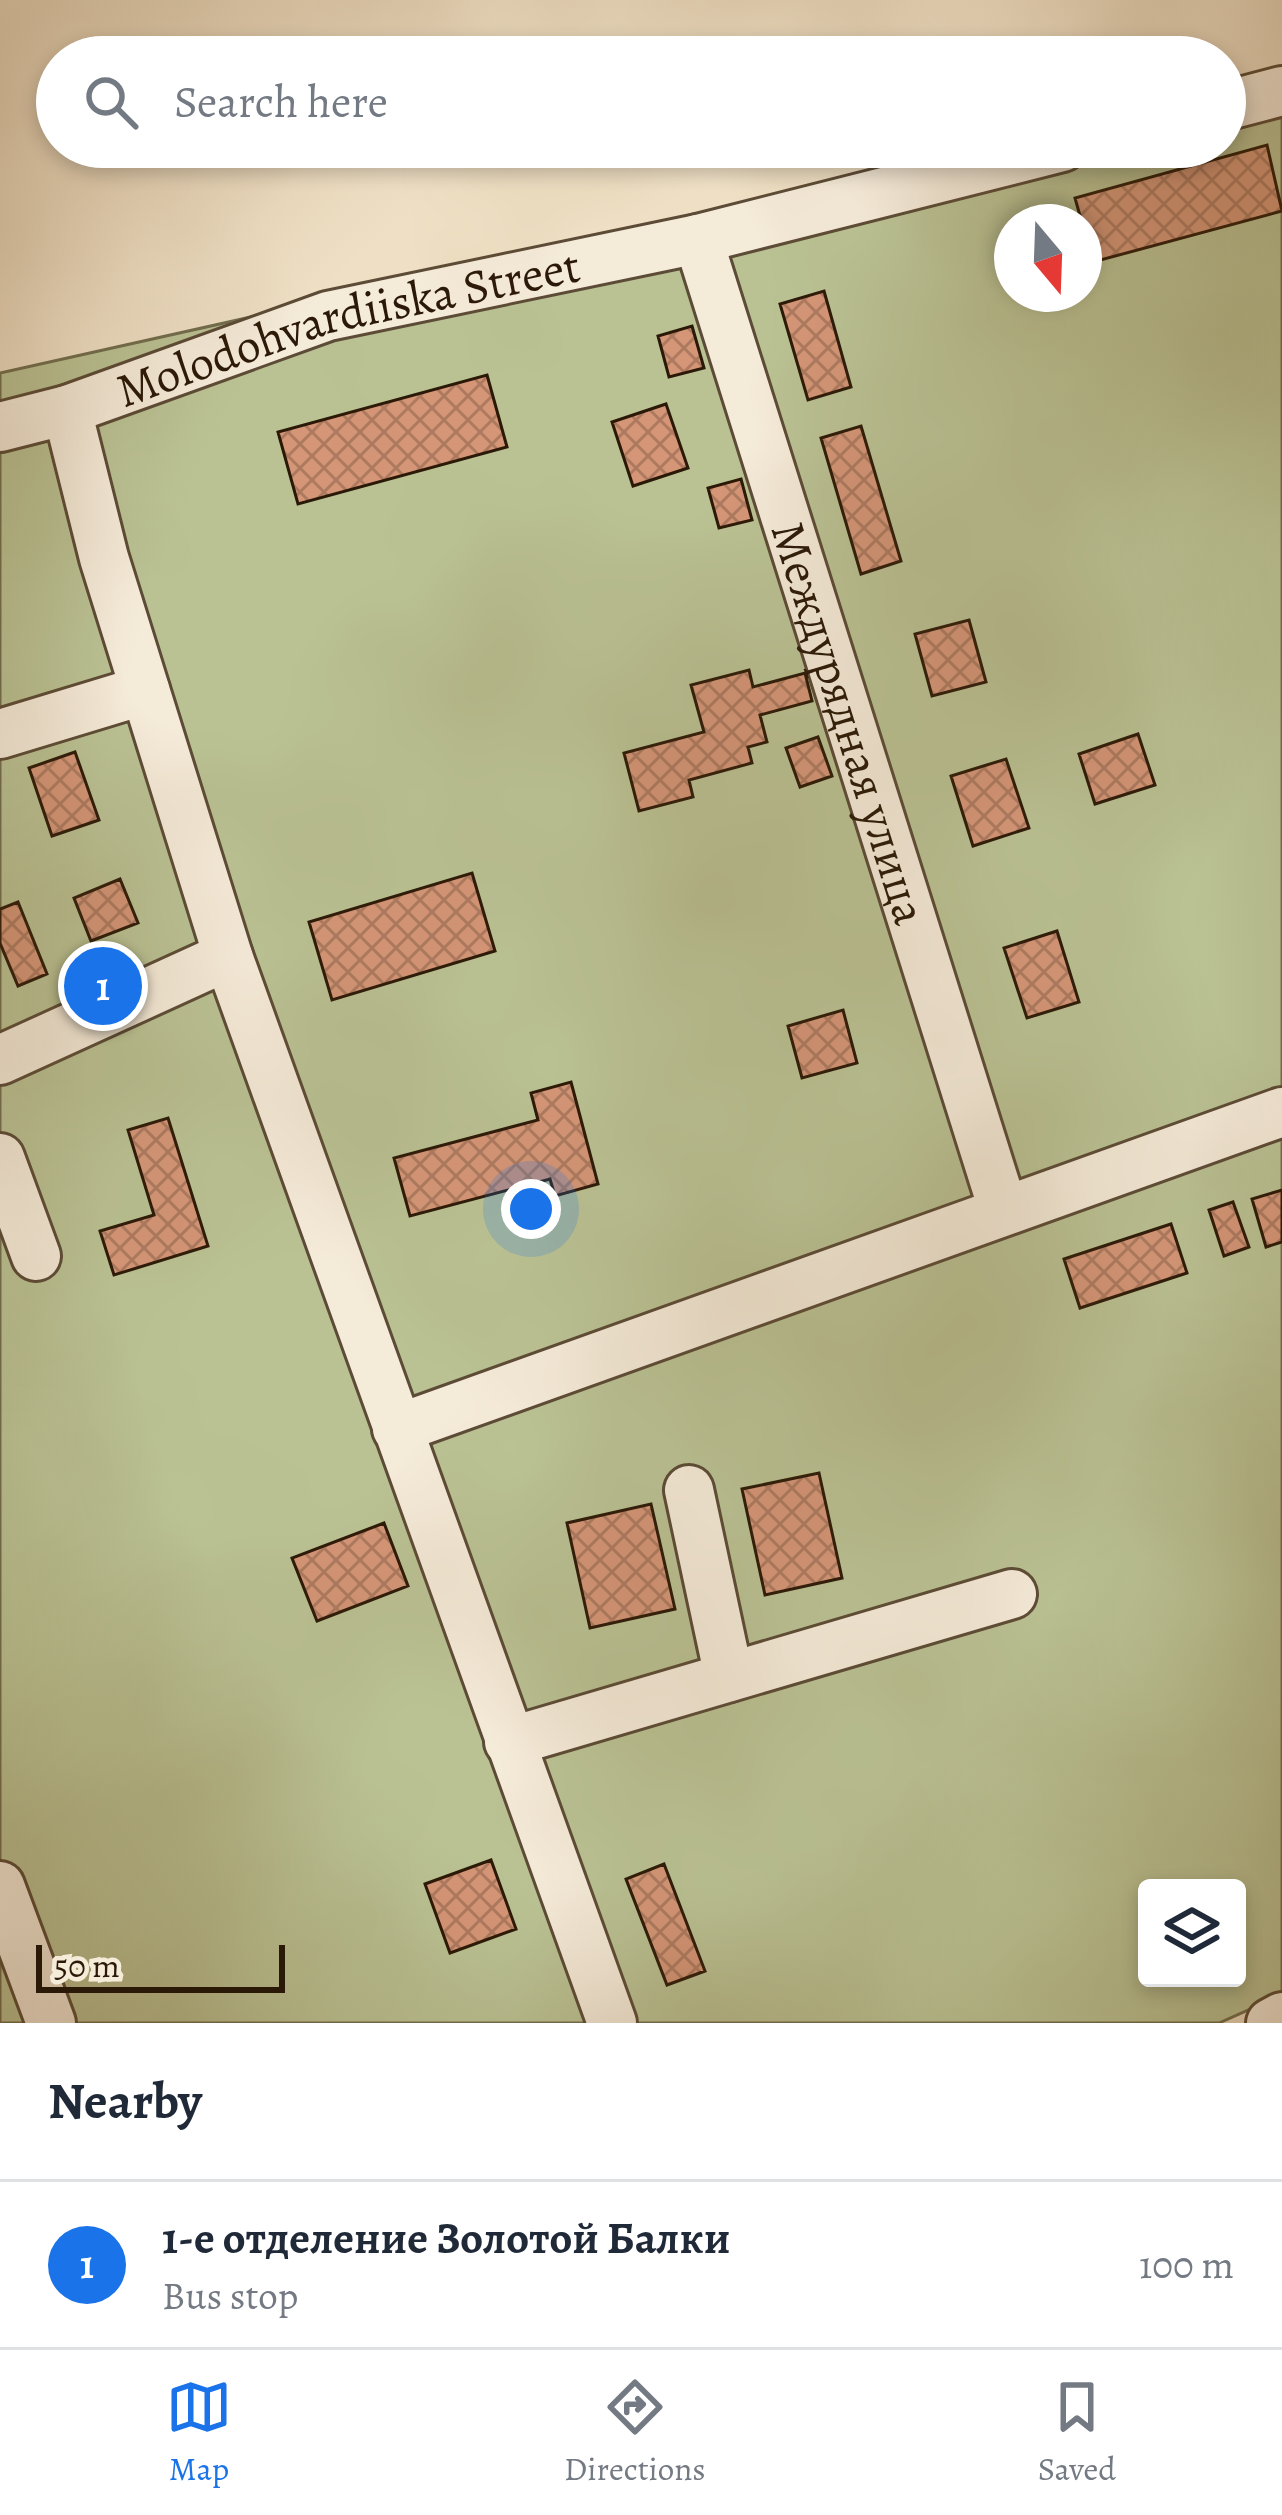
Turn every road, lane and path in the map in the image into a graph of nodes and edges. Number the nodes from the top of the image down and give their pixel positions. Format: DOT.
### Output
graph roads {
  1 [pos="1282,92"];
  2 [pos="1246,101"];
  3 [pos="979,168"];
  4 [pos="698,239"];
  5 [pos="68,410"];
  6 [pos="0,427"];
  7 [pos="145,690"];
  8 [pos="0,734"];
  9 [pos="228,956"];
  10 [pos="0,1060"];
  11 [pos="1282,1112"];
  12 [pos="0,1158"];
  13 [pos="1003,1209"];
  14 [pos="36,1256"];
  15 [pos="397,1429"];
  16 [pos="688,1490"];
  17 [pos="1012,1594"];
  18 [pos="729,1677"];
  19 [pos="508,1742"];
  20 [pos="0,1886"];
  21 [pos="1282,2017"];
  22 [pos="51,2023"];
  23 [pos="611,2023"];
  24 [pos="1271,2023"];
  1 -- 2 [label="street"];
  3 -- 4 [label="street, Molodohvardiiska Street"];
  4 -- 5 [label="street, Molodohvardiiska Street"];
  4 -- 13 [label="street, Междурядная улица"];
  5 -- 6 [label="street, Molodohvardiiska Street"];
  5 -- 7 [label="street"];
  7 -- 8 [label="street"];
  7 -- 9 [label="street"];
  9 -- 10 [label="street"];
  9 -- 15 [label="street"];
  11 -- 13 [label="street"];
  12 -- 14 [label="street"];
  13 -- 15 [label="street"];
  15 -- 19 [label="street"];
  16 -- 18 [label="street"];
  17 -- 18 [label="street"];
  18 -- 19 [label="street"];
  19 -- 23 [label="street"];
  20 -- 22 [label="street"];
  21 -- 24 [label="street"];
}
